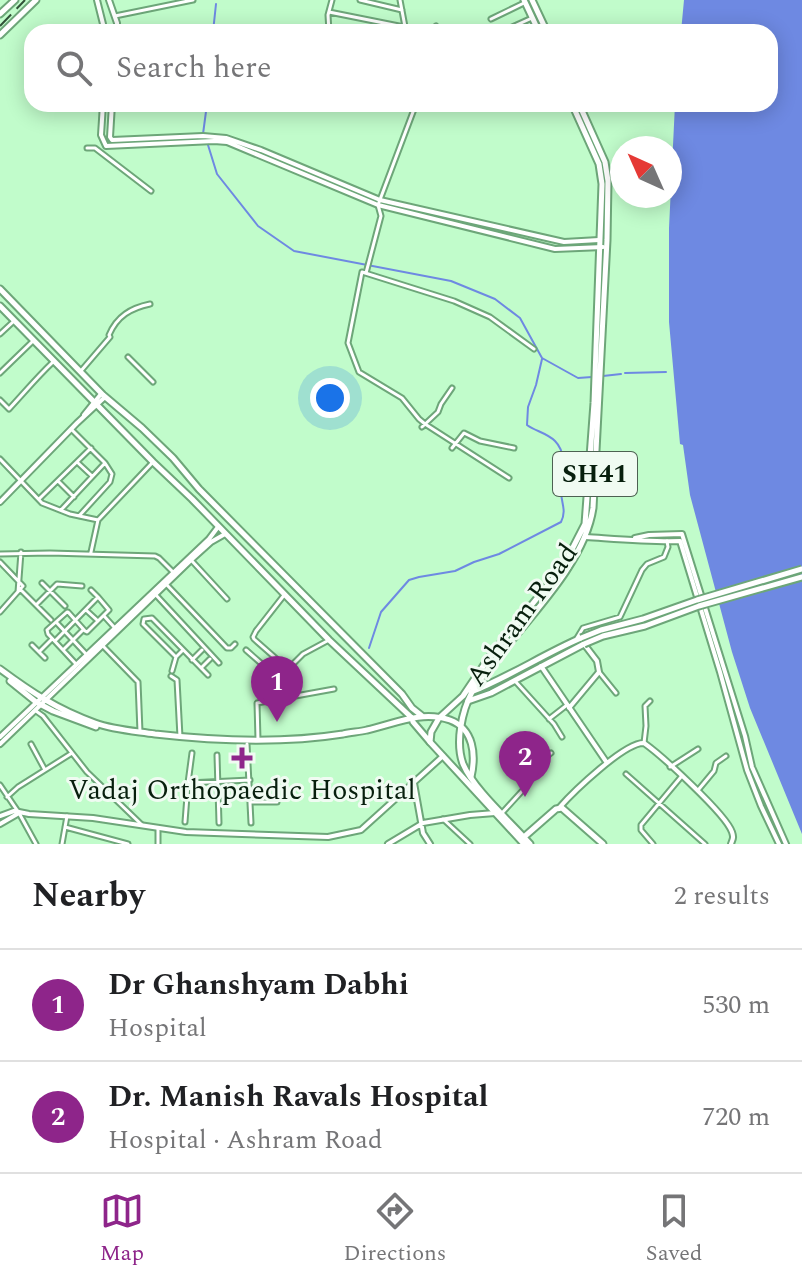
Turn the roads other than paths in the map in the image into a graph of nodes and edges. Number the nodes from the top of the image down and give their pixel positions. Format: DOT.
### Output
graph roads {
  1 [pos="15,0"];
  2 [pos="36,0"];
  3 [pos="97,0"];
  4 [pos="109,0"];
  5 [pos="193,0"];
  6 [pos="332,0"];
  7 [pos="360,0"];
  8 [pos="400,0"];
  9 [pos="532,0"];
  10 [pos="524,1"];
  11 [pos="379,2"];
  12 [pos="402,10"];
  13 [pos="329,12"];
  14 [pos="0,14"];
  15 [pos="115,16"];
  16 [pos="532,18"];
  17 [pos="491,19"];
  18 [pos="103,24"];
  19 [pos="116,24"];
  20 [pos="330,24"];
  21 [pos="380,24"];
  22 [pos="404,24"];
  23 [pos="519,24"];
  24 [pos="535,24"];
  25 [pos="543,24"];
  26 [pos="0,35"];
  27 [pos="102,112"];
  28 [pos="112,112"];
  29 [pos="413,112"];
  30 [pos="576,112"];
  31 [pos="583,112"];
  32 [pos="203,139"];
  33 [pos="112,140"];
  34 [pos="106,146"];
  35 [pos="87,148"];
  36 [pos="604,172"];
  37 [pos="151,191"];
  38 [pos="379,203"];
  39 [pos="604,243"];
  40 [pos="366,273"];
  41 [pos="0,289"];
  42 [pos="150,304"];
  43 [pos="0,306"];
  44 [pos="14,321"];
  45 [pos="0,334"];
  46 [pos="33,341"];
  47 [pos="534,349"];
  48 [pos="128,357"];
  49 [pos="53,362"];
  50 [pos="80,372"];
  51 [pos="0,373"];
  52 [pos="153,382"];
  53 [pos="452,388"];
  54 [pos="103,395"];
  55 [pos="0,400"];
  56 [pos="95,404"];
  57 [pos="423,426"];
  58 [pos="71,429"];
  59 [pos="456,443"];
  60 [pos="91,448"];
  61 [pos="452,448"];
  62 [pos="514,448"];
  63 [pos="0,459"];
  64 [pos="77,462"];
  65 [pos="153,462"];
  66 [pos="105,463"];
  67 [pos="93,476"];
  68 [pos="509,478"];
  69 [pos="21,480"];
  70 [pos="58,481"];
  71 [pos="74,497"];
  72 [pos="39,500"];
  73 [pos="0,502"];
  74 [pos="61,510"];
  75 [pos="79,516"];
  76 [pos="98,520"];
  77 [pos="218,527"];
  78 [pos="225,534"];
  79 [pos="583,536"];
  80 [pos="633,538"];
  81 [pos="667,541"];
  82 [pos="21,552"];
  83 [pos="0,554"];
  84 [pos="90,554"];
  85 [pos="191,560"];
  86 [pos="0,562"];
  87 [pos="802,569"];
  88 [pos="174,574"];
  89 [pos="802,577"];
  90 [pos="18,581"];
  91 [pos="42,583"];
  92 [pos="166,584"];
  93 [pos="82,586"];
  94 [pos="91,590"];
  95 [pos="19,591"];
  96 [pos="50,591"];
  97 [pos="155,594"];
  98 [pos="285,594"];
  99 [pos="98,597"];
  100 [pos="227,599"];
  101 [pos="36,605"];
  102 [pos="65,606"];
  103 [pos="86,610"];
  104 [pos="0,612"];
  105 [pos="137,612"];
  106 [pos="104,616"];
  107 [pos="144,619"];
  108 [pos="54,621"];
  109 [pos="76,621"];
  110 [pos="98,621"];
  111 [pos="114,627"];
  112 [pos="84,630"];
  113 [pos="65,631"];
  114 [pos="54,640"];
  115 [pos="73,640"];
  116 [pos="329,640"];
  117 [pos="581,641"];
  118 [pos="102,644"];
  119 [pos="235,644"];
  120 [pos="32,645"];
  121 [pos="63,650"];
  122 [pos="183,650"];
  123 [pos="202,650"];
  124 [pos="246,650"];
  125 [pos="39,652"];
  126 [pos="86,654"];
  127 [pos="176,657"];
  128 [pos="45,658"];
  129 [pos="210,659"];
  130 [pos="192,660"];
  131 [pos="219,663"];
  132 [pos="280,663"];
  133 [pos="76,664"];
  134 [pos="541,666"];
  135 [pos="201,668"];
  136 [pos="0,672"];
  137 [pos="271,672"];
  138 [pos="599,672"];
  139 [pos="208,675"];
  140 [pos="276,677"];
  141 [pos="515,681"];
  142 [pos="334,689"];
  143 [pos="472,691"];
  144 [pos="616,693"];
  145 [pos="465,698"];
  146 [pos="40,701"];
  147 [pos="650,701"];
  148 [pos="568,706"];
  149 [pos="35,710"];
  150 [pos="422,716"];
  151 [pos="439,718"];
  152 [pos="549,719"];
  153 [pos="412,720"];
  154 [pos="461,727"];
  155 [pos="140,732"];
  156 [pos="0,737"];
  157 [pos="180,737"];
  158 [pos="562,737"];
  159 [pos="258,740"];
  160 [pos="430,742"];
  161 [pos="644,743"];
  162 [pos="0,744"];
  163 [pos="31,744"];
  164 [pos="247,744"];
  165 [pos="698,749"];
  166 [pos="72,753"];
  167 [pos="192,753"];
  168 [pos="551,753"];
  169 [pos="217,755"];
  170 [pos="443,756"];
  171 [pos="726,756"];
  172 [pos="607,763"];
  173 [pos="670,767"];
  174 [pos="45,770"];
  175 [pos="626,774"];
  176 [pos="471,777"];
  177 [pos="681,777"];
  178 [pos="250,780"];
  179 [pos="218,782"];
  180 [pos="188,783"];
  181 [pos="414,783"];
  182 [pos="0,785"];
  183 [pos="697,791"];
  184 [pos="7,797"];
  185 [pos="250,802"];
  186 [pos="277,802"];
  187 [pos="660,803"];
  188 [pos="559,808"];
  189 [pos="19,813"];
  190 [pos="499,813"];
  191 [pos="0,816"];
  192 [pos="68,816"];
  193 [pos="443,819"];
  194 [pos="185,822"];
  195 [pos="219,823"];
  196 [pos="251,823"];
  197 [pos="423,823"];
  198 [pos="0,824"];
  199 [pos="142,825"];
  200 [pos="65,827"];
  201 [pos="158,827"];
  202 [pos="526,842"];
  203 [pos="36,844"];
  204 [pos="62,844"];
  205 [pos="128,844"];
  206 [pos="158,844"];
  207 [pos="388,844"];
  208 [pos="430,844"];
  209 [pos="470,844"];
  210 [pos="603,844"];
  211 [pos="653,844"];
  212 [pos="705,844"];
  213 [pos="731,844"];
  214 [pos="779,844"];
  215 [pos="786,844"];
  1 -- 14 [label="main road"];
  2 -- 26 [label="main road"];
  3 -- 18 [label="street"];
  4 -- 15 [label="street"];
  5 -- 15 [label="street"];
  6 -- 13 [label="street"];
  7 -- 11 [label="street"];
  8 -- 12 [label="street"];
  9 -- 25 [label="main road"];
  10 -- 16 [label="main road"];
  10 -- 17 [label="street"];
  11 -- 12 [label="street"];
  12 -- 22 [label="street"];
  13 -- 20 [label="street"];
  13 -- 21 [label="street"];
  15 -- 19 [label="street"];
  16 -- 23 [label="street"];
  16 -- 24 [label="main road"];
  27 -- 34 [label="street"];
  28 -- 33 [label="street"];
  29 -- 38 [label="street"];
  30 -- 36 [label="main road, Ashram Road"];
  31 -- 36 [label="main road, Ashram Road"];
  32 -- 33 [label="street"];
  32 -- 34 [label="street"];
  32 -- 38 [label="street"];
  33 -- 34 [label="street"];
  35 -- 37 [label="street"];
  36 -- 39 [label="main road, Ashram Road"];
  38 -- 39 [label="street"];
  38 -- 40 [label="street"];
  39 -- 79 [label="main road, Ashram Road"];
  40 -- 47 [label="street"];
  40 -- 57 [label="street"];
  41 -- 50 [label="main road"];
  42 -- 50 [label="street"];
  43 -- 44 [label="main road"];
  44 -- 45 [label="street"];
  44 -- 46 [label="main road"];
  46 -- 49 [label="main road"];
  46 -- 51 [label="street"];
  48 -- 52 [label="street"];
  49 -- 55 [label="street"];
  49 -- 56 [label="main road"];
  50 -- 54 [label="main road"];
  53 -- 57 [label="street"];
  54 -- 56 [label="street"];
  54 -- 150 [label="main road"];
  56 -- 58 [label="street"];
  56 -- 65 [label="main road"];
  57 -- 59 [label="street"];
  58 -- 60 [label="street"];
  58 -- 69 [label="street"];
  59 -- 61 [label="street"];
  59 -- 62 [label="street"];
  59 -- 68 [label="street"];
  60 -- 64 [label="street"];
  60 -- 66 [label="street"];
  63 -- 69 [label="street"];
  64 -- 67 [label="street"];
  64 -- 70 [label="street"];
  65 -- 76 [label="street"];
  65 -- 77 [label="main road"];
  66 -- 67 [label="street"];
  66 -- 75 [label="street"];
  67 -- 71 [label="street"];
  69 -- 72 [label="street"];
  69 -- 73 [label="street"];
  70 -- 71 [label="street"];
  70 -- 72 [label="street"];
  71 -- 74 [label="street"];
  72 -- 74 [label="street"];
  74 -- 75 [label="street"];
  75 -- 76 [label="street"];
  76 -- 84 [label="street"];
  77 -- 78 [label="main road"];
  77 -- 88 [label="street"];
  78 -- 85 [label="street"];
  78 -- 98 [label="main road"];
  79 -- 80 [label="street"];
  79 -- 143 [label="main road, Ashram Road / SH41"];
  79 -- 145 [label="main road, Ashram Road"];
  80 -- 81 [label="street"];
  80 -- 215 [label="street"];
  81 -- 117 [label="street"];
  81 -- 214 [label="street"];
  82 -- 83 [label="street"];
  82 -- 84 [label="street"];
  82 -- 90 [label="street"];
  84 -- 88 [label="street"];
  85 -- 88 [label="street"];
  85 -- 100 [label="street"];
  86 -- 90 [label="street"];
  87 -- 117 [label="main road, bridge"];
  88 -- 92 [label="street"];
  88 -- 111 [label="street"];
  89 -- 117 [label="main road, bridge"];
  90 -- 95 [label="street"];
  91 -- 96 [label="street"];
  92 -- 97 [label="street"];
  92 -- 119 [label="street"];
  93 -- 96 [label="street"];
  94 -- 99 [label="street"];
  95 -- 101 [label="street"];
  95 -- 104 [label="street"];
  96 -- 101 [label="street"];
  96 -- 102 [label="street"];
  97 -- 105 [label="street"];
  97 -- 131 [label="street"];
  98 -- 116 [label="main road"];
  98 -- 132 [label="street"];
  99 -- 103 [label="street"];
  99 -- 106 [label="street"];
  101 -- 108 [label="street"];
  103 -- 109 [label="street"];
  103 -- 110 [label="street"];
  105 -- 107 [label="street"];
  105 -- 118 [label="street"];
  106 -- 110 [label="street"];
  106 -- 111 [label="street"];
  107 -- 122 [label="street"];
  107 -- 127 [label="street"];
  108 -- 109 [label="street"];
  108 -- 113 [label="street"];
  108 -- 114 [label="street"];
  109 -- 112 [label="street"];
  109 -- 113 [label="street"];
  110 -- 112 [label="street"];
  111 -- 126 [label="street"];
  112 -- 115 [label="street"];
  113 -- 114 [label="street"];
  113 -- 115 [label="street"];
  114 -- 121 [label="street"];
  114 -- 125 [label="street"];
  115 -- 121 [label="street"];
  115 -- 126 [label="street"];
  116 -- 132 [label="street"];
  116 -- 153 [label="main road"];
  117 -- 134 [label="main road"];
  117 -- 138 [label="street"];
  117 -- 143 [label="main road"];
  118 -- 146 [label="street"];
  118 -- 155 [label="street"];
  120 -- 125 [label="street"];
  121 -- 133 [label="street"];
  122 -- 127 [label="street"];
  122 -- 130 [label="street"];
  123 -- 130 [label="street"];
  124 -- 137 [label="street"];
  125 -- 128 [label="street"];
  126 -- 133 [label="street"];
  127 -- 157 [label="street"];
  129 -- 135 [label="street"];
  130 -- 135 [label="street"];
  132 -- 137 [label="street"];
  133 -- 146 [label="street"];
  134 -- 141 [label="main road"];
  134 -- 148 [label="street"];
  135 -- 139 [label="street"];
  136 -- 146 [label="main road"];
  137 -- 140 [label="street"];
  138 -- 144 [label="street"];
  138 -- 148 [label="street"];
  141 -- 145 [label="main road"];
  141 -- 152 [label="street"];
  142 -- 159 [label="street"];
  143 -- 145 [label="main road"];
  145 -- 151 [label="main road, Ashram Road"];
  145 -- 154 [label="main road, Ashram Road"];
  146 -- 149 [label="street"];
  146 -- 155 [label="main road"];
  146 -- 156 [label="street"];
  146 -- 164 [label="main road"];
  147 -- 161 [label="street"];
  148 -- 152 [label="street"];
  148 -- 172 [label="street"];
  149 -- 162 [label="street"];
  149 -- 166 [label="street"];
  150 -- 151 [label="main road"];
  150 -- 153 [label="main road"];
  151 -- 154 [label="main road"];
  151 -- 160 [label="main road, Ashram Road"];
  152 -- 158 [label="street"];
  153 -- 159 [label="main road"];
  153 -- 160 [label="main road"];
  153 -- 164 [label="main road"];
  154 -- 176 [label="main road, Ashram Road"];
  154 -- 176 [label="main road"];
  155 -- 157 [label="main road"];
  157 -- 159 [label="main road"];
  160 -- 170 [label="main road, Ashram Road"];
  161 -- 172 [label="street"];
  161 -- 173 [label="street"];
  163 -- 174 [label="street"];
  164 -- 178 [label="street"];
  165 -- 173 [label="street"];
  166 -- 174 [label="street"];
  166 -- 199 [label="street"];
  167 -- 180 [label="street"];
  168 -- 190 [label="street"];
  169 -- 179 [label="street"];
  170 -- 181 [label="street"];
  170 -- 190 [label="main road, Ashram Road"];
  171 -- 183 [label="street"];
  172 -- 188 [label="street"];
  173 -- 177 [label="street"];
  174 -- 184 [label="street"];
  175 -- 187 [label="street"];
  176 -- 190 [label="main road, Ashram Road"];
  177 -- 183 [label="street"];
  177 -- 187 [label="street"];
  178 -- 179 [label="street"];
  178 -- 185 [label="street"];
  179 -- 180 [label="street"];
  179 -- 195 [label="street"];
  180 -- 194 [label="street"];
  181 -- 197 [label="street"];
  181 -- 201 [label="street"];
  182 -- 184 [label="street"];
  183 -- 213 [label="street"];
  184 -- 189 [label="street"];
  185 -- 186 [label="street"];
  185 -- 196 [label="street"];
  187 -- 211 [label="street"];
  187 -- 212 [label="street"];
  188 -- 202 [label="main road"];
  188 -- 210 [label="main road"];
  189 -- 191 [label="street"];
  189 -- 192 [label="street"];
  189 -- 198 [label="street"];
  189 -- 203 [label="street"];
  190 -- 193 [label="street"];
  190 -- 202 [label="main road, Ashram Road"];
  192 -- 199 [label="street"];
  192 -- 200 [label="street"];
  193 -- 197 [label="street"];
  193 -- 209 [label="street"];
  197 -- 207 [label="street"];
  197 -- 208 [label="street"];
  199 -- 201 [label="street"];
  200 -- 204 [label="street"];
  200 -- 205 [label="street"];
  201 -- 206 [label="street"];
}
